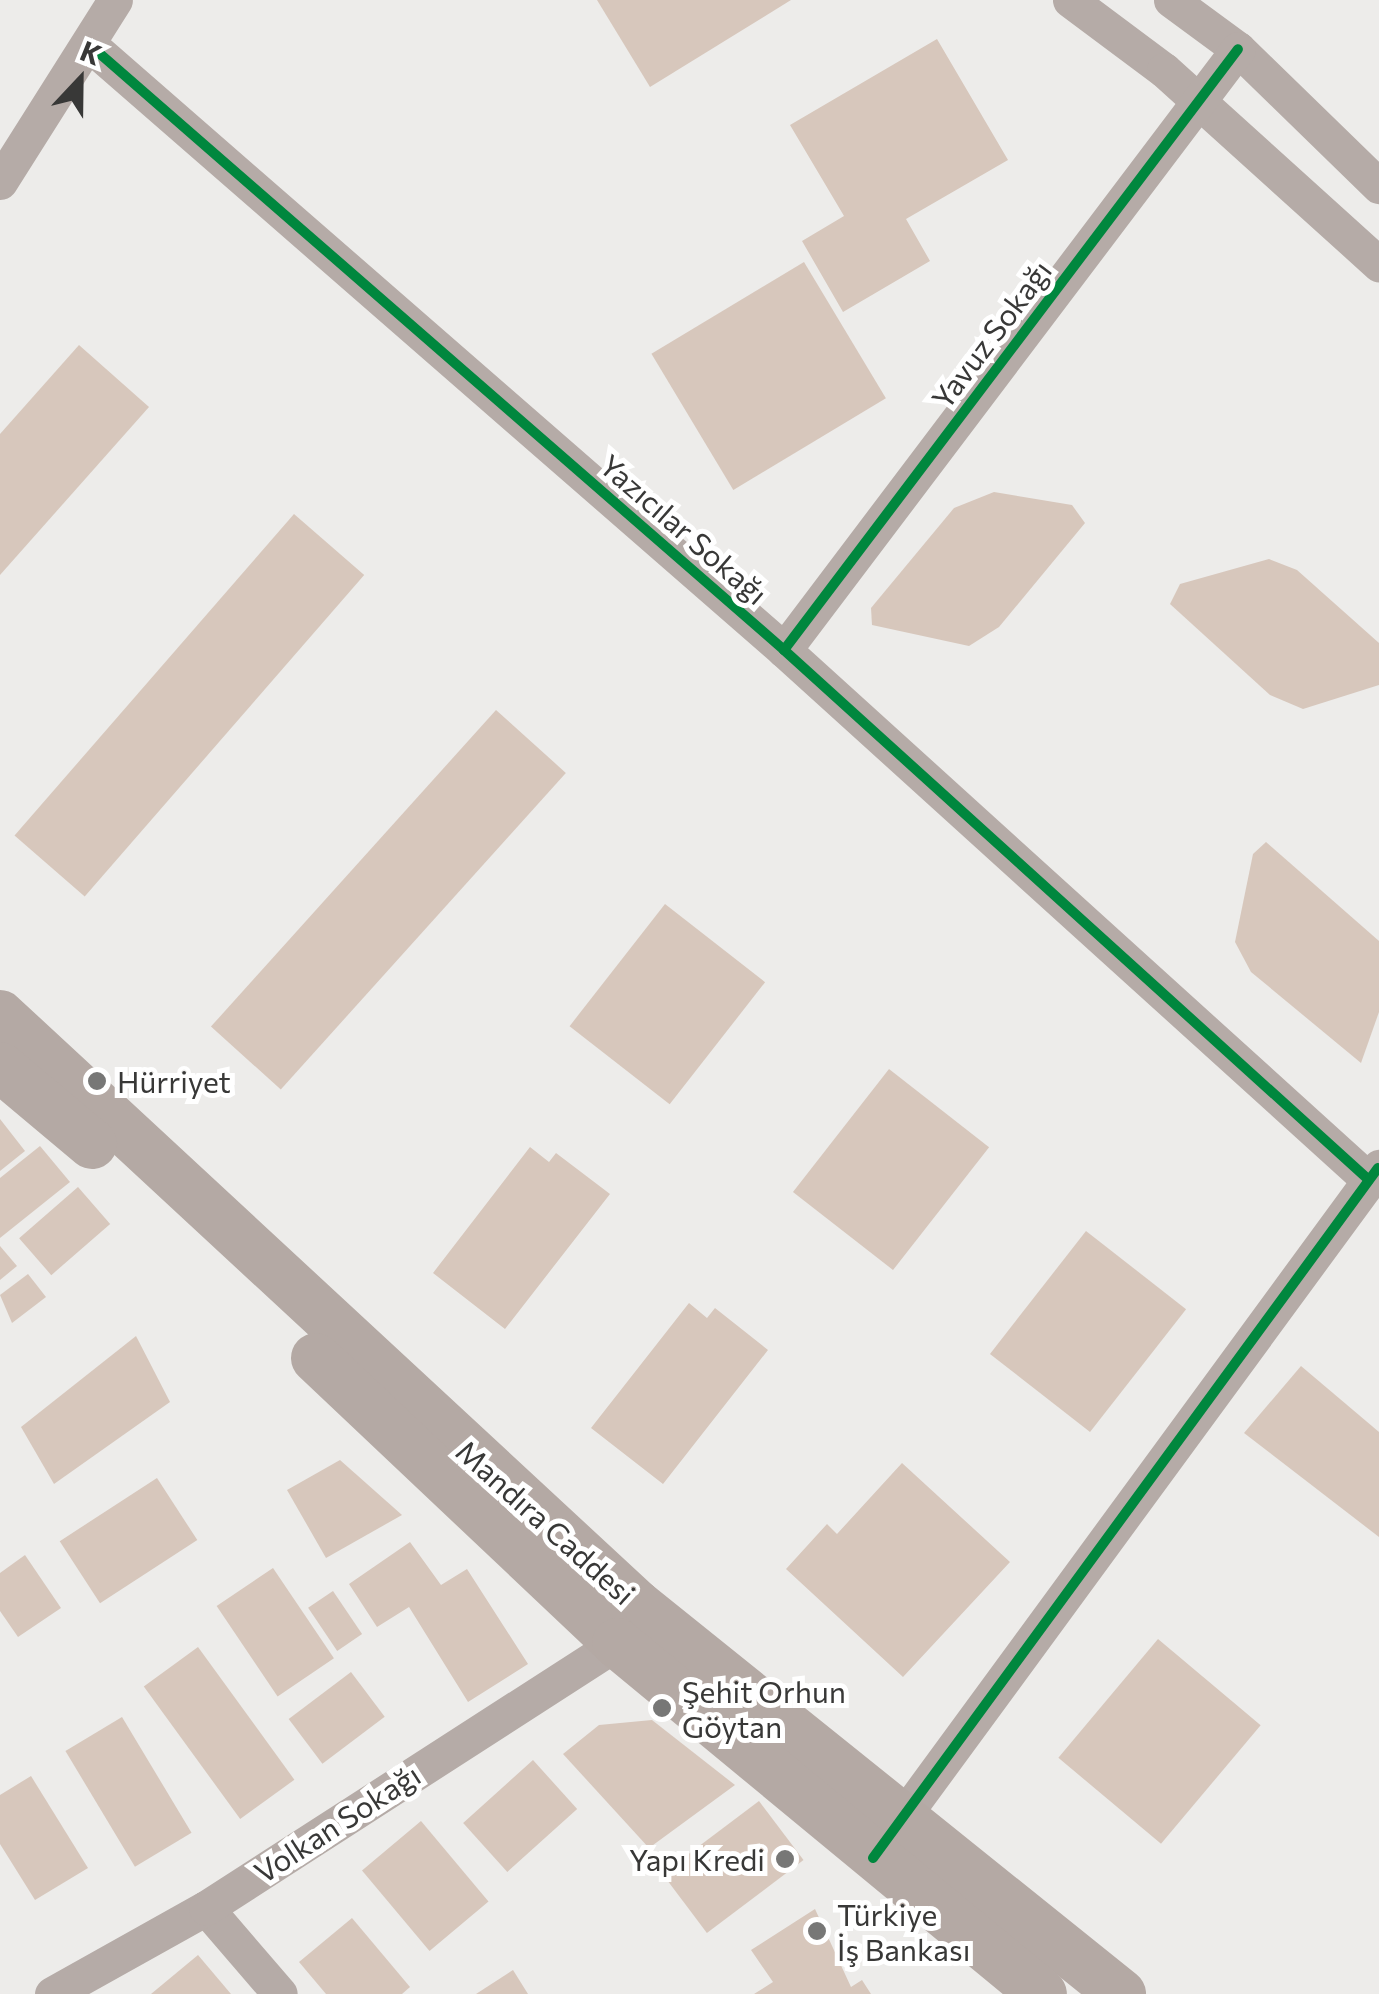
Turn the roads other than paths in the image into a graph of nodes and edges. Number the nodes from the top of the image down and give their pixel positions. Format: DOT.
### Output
graph roads {
  1 [pos="115,0"];
  2 [pos="1070,0"];
  3 [pos="1171,0"];
  4 [pos="92,46"];
  5 [pos="1238,50"];
  6 [pos="1199,101"];
  7 [pos="0,182"];
  8 [pos="1379,186"];
  9 [pos="1379,264"];
  10 [pos="784,650"];
  11 [pos="0,1014"];
  12 [pos="0,1067"];
  13 [pos="1374,1173"];
  14 [pos="618,1643"];
  15 [pos="887,1840"];
  16 [pos="206,1908"];
  17 [pos="52,1994"];
  18 [pos="280,1994"];
  19 [pos="1042,1994"];
  20 [pos="1122,1994"];
  1 -- 4 [label="street"];
  2 -- 6 [label="street"];
  3 -- 5 [label="street"];
  4 -- 7 [label="street"];
  4 -- 10 [label="street, Yazıcılar Sokağı"];
  5 -- 6 [label="street, Yavuz Sokağı"];
  5 -- 8 [label="street"];
  6 -- 9 [label="street"];
  6 -- 10 [label="street, Yavuz Sokağı"];
  10 -- 13 [label="street, Yazıcılar Sokağı"];
  11 -- 15 [label="main road, Mandıra Caddesi"];
  12 -- 14 [label="main road, Mandıra Caddesi"];
  13 -- 15 [label="street"];
  14 -- 15 [label="main road, Mandıra Caddesi"];
  14 -- 16 [label="street, Volkan Sokağı"];
  15 -- 19 [label="main road, Mandıra Caddesi"];
  15 -- 20 [label="main road, Mandıra Caddesi"];
  16 -- 17 [label="street, Volkan Sokağı"];
  16 -- 18 [label="street"];
}
